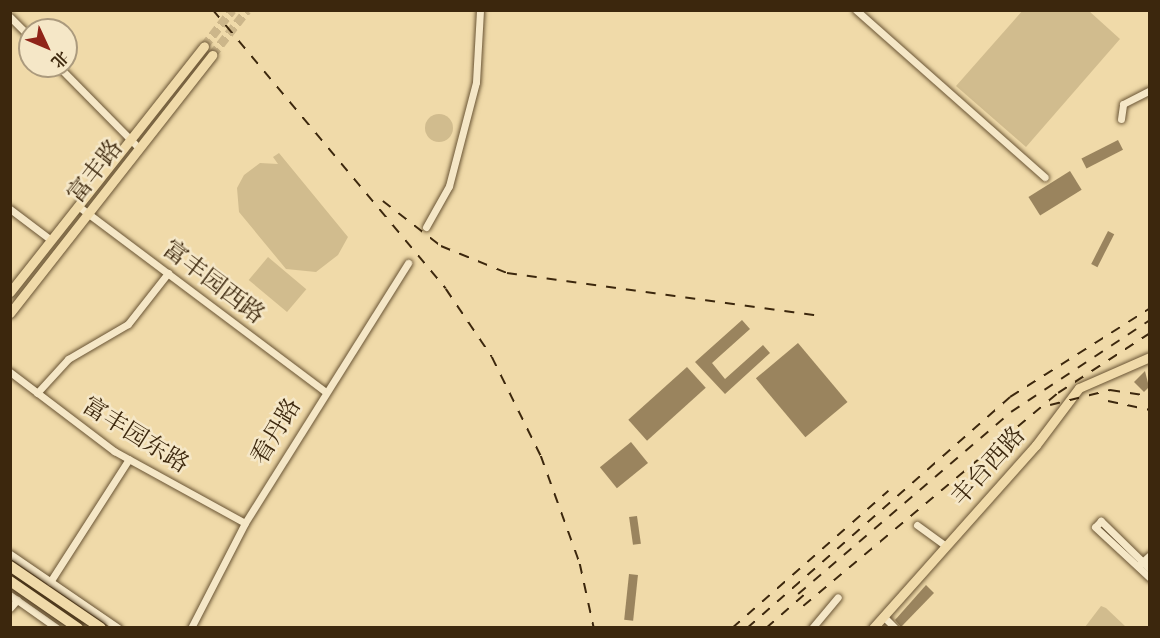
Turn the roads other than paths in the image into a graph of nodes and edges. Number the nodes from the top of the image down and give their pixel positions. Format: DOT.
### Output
graph roads {
  1 [pos="480,10"];
  2 [pos="856,10"];
  3 [pos="204,46"];
  4 [pos="212,55"];
  5 [pos="70,78"];
  6 [pos="1149,90"];
  7 [pos="1121,119"];
  8 [pos="130,141"];
  9 [pos="139,148"];
  10 [pos="1045,177"];
  11 [pos="78,206"];
  12 [pos="10,209"];
  13 [pos="88,213"];
  14 [pos="426,227"];
  15 [pos="51,240"];
  16 [pos="408,263"];
  17 [pos="168,273"];
  18 [pos="10,292"];
  19 [pos="10,313"];
  20 [pos="1149,357"];
  21 [pos="10,372"];
  22 [pos="324,391"];
  23 [pos="37,393"];
  24 [pos="129,459"];
  25 [pos="245,523"];
  26 [pos="917,525"];
  27 [pos="945,545"];
  28 [pos="10,554"];
  29 [pos="1149,555"];
  30 [pos="1140,564"];
  31 [pos="10,566"];
  32 [pos="1149,569"];
  33 [pos="1149,578"];
  34 [pos="10,581"];
  35 [pos="50,582"];
  36 [pos="14,597"];
  37 [pos="838,597"];
  38 [pos="77,600"];
  39 [pos="10,608"];
  40 [pos="883,616"];
  41 [pos="58,627"];
  42 [pos="78,627"];
  43 [pos="100,627"];
  44 [pos="118,627"];
  45 [pos="191,627"];
  46 [pos="813,627"];
  47 [pos="873,627"];
  48 [pos="895,627"];
  1 -- 14 [label="street"];
  2 -- 10 [label="street"];
  3 -- 8 [label="main road, 富丰路"];
  4 -- 9 [label="main road, 富丰路"];
  5 -- 8 [label="street"];
  6 -- 7 [label="street"];
  8 -- 9 [label="street"];
  8 -- 11 [label="main road, 富丰路"];
  9 -- 13 [label="main road, 富丰路"];
  11 -- 13 [label="street, 富丰园西路"];
  11 -- 15 [label="main road, 富丰路"];
  12 -- 15 [label="street"];
  13 -- 17 [label="street, 富丰园西路"];
  13 -- 19 [label="main road, 富丰路"];
  15 -- 18 [label="main road, 富丰路"];
  16 -- 22 [label="street, 看丹路"];
  17 -- 22 [label="street, 富丰园西路"];
  17 -- 23 [label="street"];
  20 -- 27 [label="main road, 丰台西路"];
  21 -- 23 [label="street, 富丰园东路"];
  22 -- 25 [label="street, 看丹路"];
  23 -- 24 [label="street, 富丰园东路"];
  24 -- 25 [label="street, 富丰园东路"];
  24 -- 35 [label="street"];
  25 -- 45 [label="street, 看丹路"];
  26 -- 27 [label="street"];
  27 -- 40 [label="main road, 丰台西路"];
  28 -- 35 [label="street"];
  29 -- 30 [label="street"];
  30 -- 30 [label="street"];
  30 -- 32 [label="street"];
  30 -- 33 [label="street"];
  31 -- 43 [label="highway, bridge"];
  34 -- 42 [label="highway, bridge"];
  35 -- 38 [label="street"];
  36 -- 39 [label="street"];
  36 -- 41 [label="street"];
  37 -- 46 [label="street"];
  38 -- 41 [label="street"];
  38 -- 44 [label="street"];
  40 -- 47 [label="main road, 丰台西路"];
  40 -- 48 [label="street"];
}
